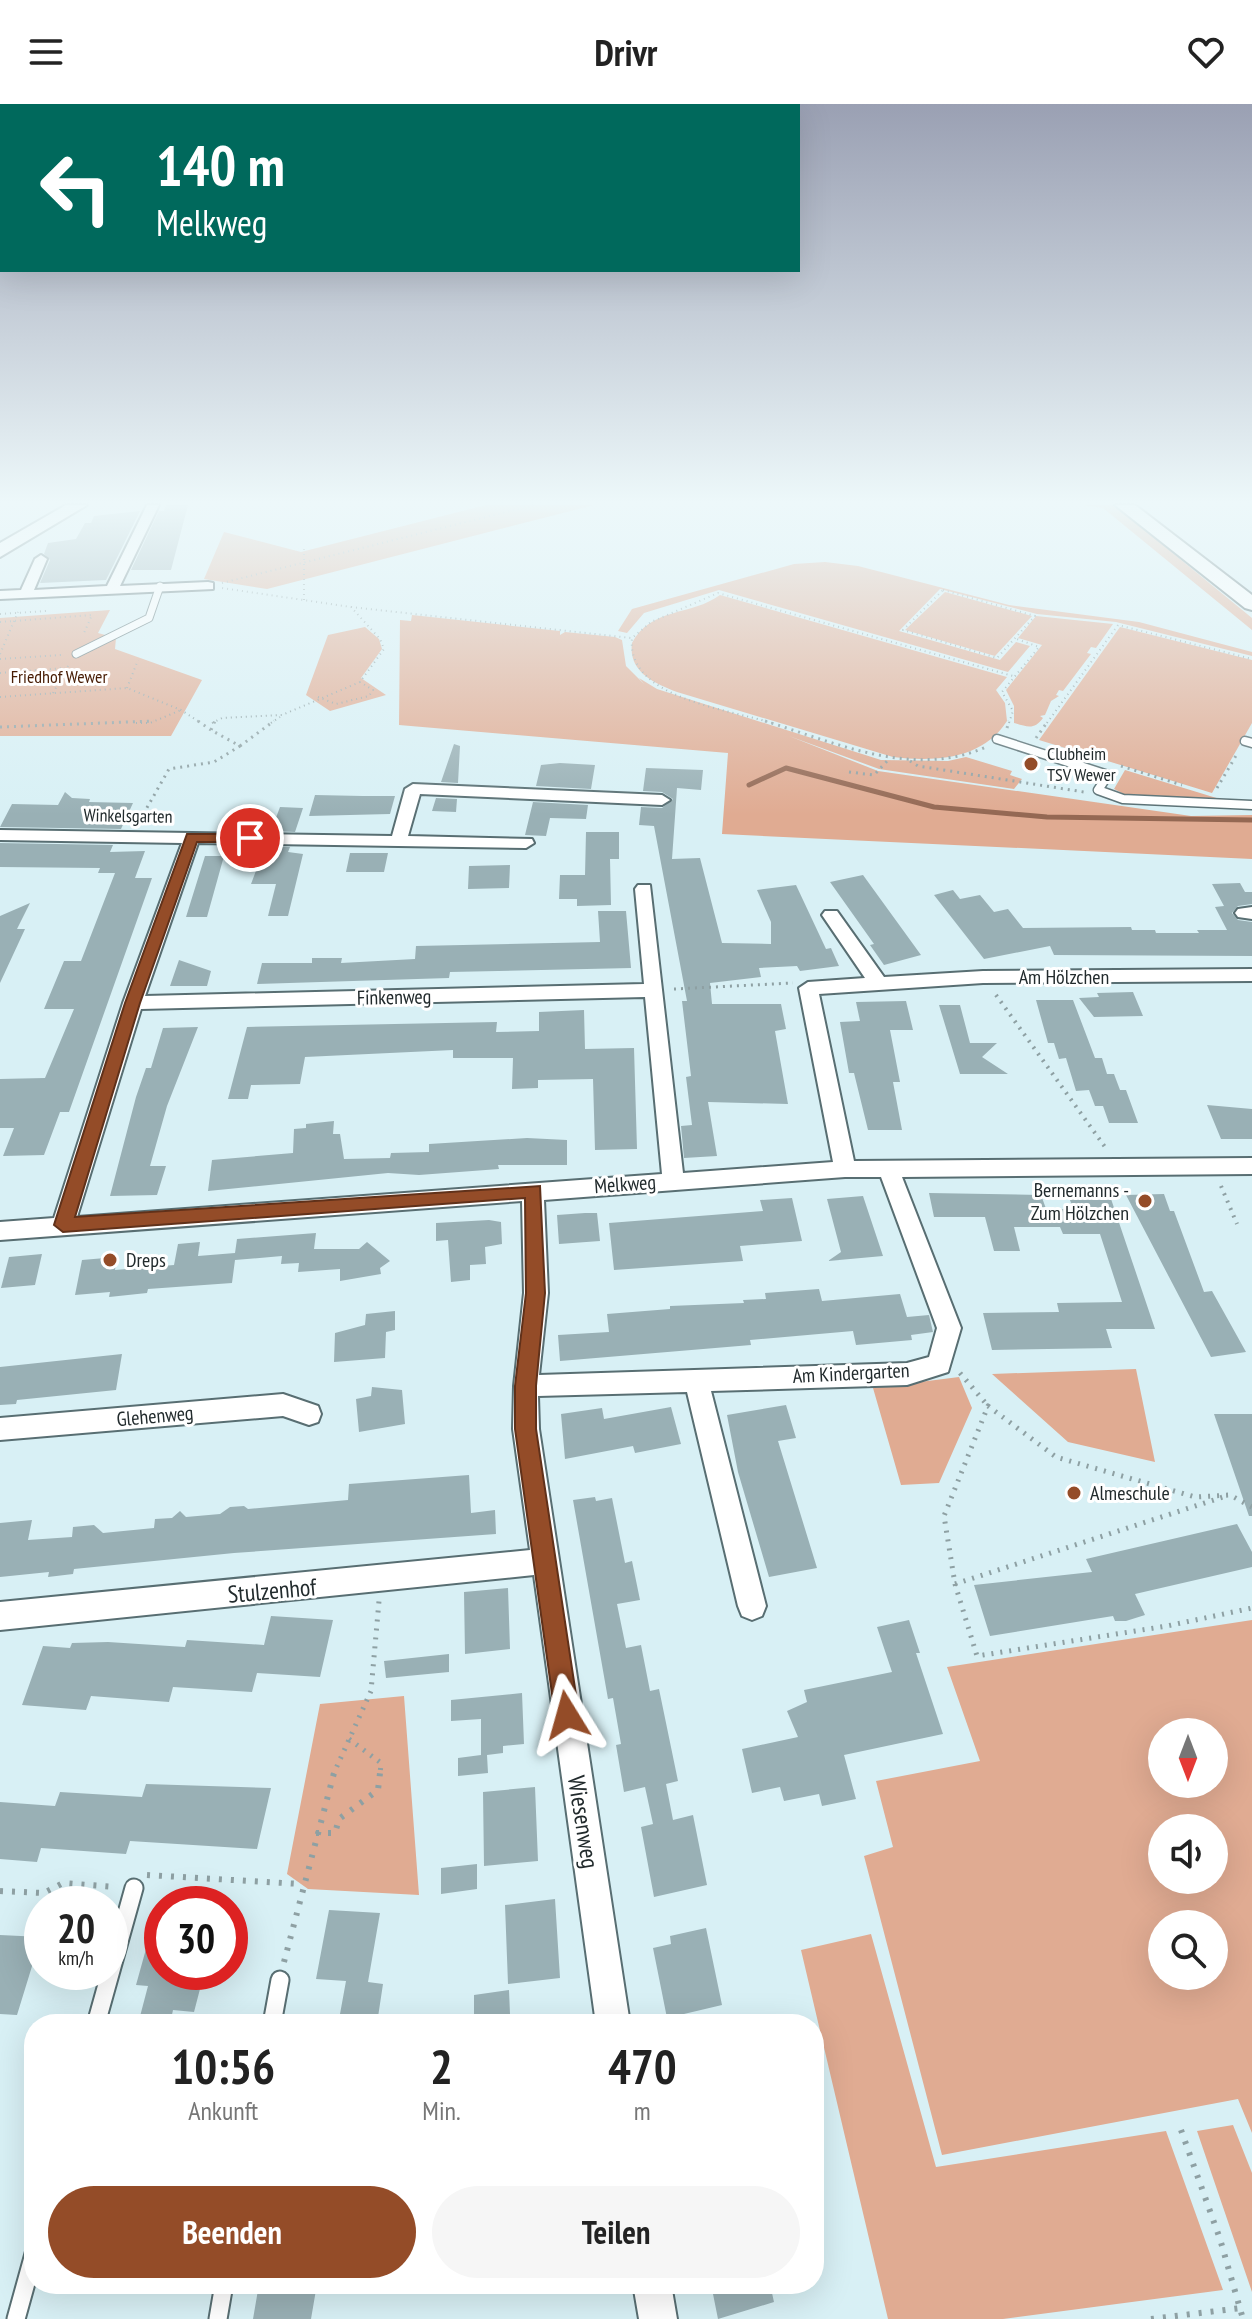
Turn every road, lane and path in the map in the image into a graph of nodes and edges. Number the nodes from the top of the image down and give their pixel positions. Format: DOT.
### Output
graph roads {
  1 [pos="19,608"];
  2 [pos="152,608"];
  3 [pos="352,608"];
  4 [pos="363,608"];
  5 [pos="692,608"];
  6 [pos="773,608"];
  7 [pos="925,608"];
  8 [pos="1008,608"];
  9 [pos="404,613"];
  10 [pos="92,615"];
  11 [pos="405,620"];
  12 [pos="14,621"];
  13 [pos="0,622"];
  14 [pos="562,629"];
  15 [pos="563,636"];
  16 [pos="632,638"];
  17 [pos="1014,638"];
  18 [pos="76,654"];
  19 [pos="0,657"];
  20 [pos="36,657"];
  21 [pos="1252,659"];
  22 [pos="138,660"];
  23 [pos="67,668"];
  24 [pos="31,671"];
  25 [pos="0,673"];
  26 [pos="1013,676"];
  27 [pos="360,682"];
  28 [pos="127,688"];
  29 [pos="53,693"];
  30 [pos="0,697"];
  31 [pos="318,697"];
  32 [pos="181,710"];
  33 [pos="282,715"];
  34 [pos="0,727"];
  35 [pos="211,730"];
  36 [pos="997,739"];
  37 [pos="1248,742"];
  38 [pos="1049,744"];
  39 [pos="240,746"];
  40 [pos="890,758"];
  41 [pos="910,761"];
  42 [pos="1118,765"];
  43 [pos="849,772"];
  44 [pos="1186,786"];
  45 [pos="1098,790"];
  46 [pos="1213,794"];
  47 [pos="662,800"];
  48 [pos="1252,805"];
  49 [pos="0,835"];
  50 [pos="132,837"];
  51 [pos="192,837"];
  52 [pos="399,840"];
  53 [pos="526,843"];
  54 [pos="644,889"];
  55 [pos="831,915"];
  56 [pos="1252,975"];
  57 [pos="983,977"];
  58 [pos="877,981"];
  59 [pos="808,988"];
  60 [pos="655,990"];
  61 [pos="133,1003"];
  62 [pos="1213,1166"];
  63 [pos="1252,1166"];
  64 [pos="888,1168"];
  65 [pos="1120,1168"];
  66 [pos="845,1169"];
  67 [pos="673,1181"];
  68 [pos="533,1191"];
  69 [pos="1237,1224"];
  70 [pos="63,1225"];
  71 [pos="0,1231"];
  72 [pos="965,1375"];
  73 [pos="696,1378"];
  74 [pos="526,1386"];
  75 [pos="988,1406"];
  76 [pos="309,1414"];
  77 [pos="0,1429"];
  78 [pos="1230,1495"];
  79 [pos="1252,1507"];
  80 [pos="544,1561"];
  81 [pos="383,1580"];
  82 [pos="955,1584"];
  83 [pos="752,1606"];
  84 [pos="1252,1608"];
  85 [pos="0,1616"];
  86 [pos="349,1739"];
  87 [pos="315,1833"];
  88 [pos="134,1888"];
  89 [pos="280,1980"];
  90 [pos="99,2014"];
  91 [pos="274,2014"];
  92 [pos="612,2014"];
  93 [pos="1181,2130"];
  94 [pos="24,2290"];
  95 [pos="222,2294"];
  96 [pos="654,2294"];
  97 [pos="1241,2308"];
  98 [pos="16,2319"];
  99 [pos="218,2319"];
  100 [pos="658,2319"];
  101 [pos="1151,2319"];
  102 [pos="1243,2319"];
  1 -- 12 [label="path"];
  2 -- 18 [label="lane"];
  3 -- 27 [label="path"];
  4 -- 9 [label="path"];
  5 -- 16 [label="path"];
  6 -- 26 [label="path"];
  7 -- 17 [label="path"];
  8 -- 17 [label="path"];
  9 -- 11 [label="path"];
  9 -- 14 [label="path"];
  10 -- 12 [label="path"];
  12 -- 13 [label="path"];
  12 -- 19 [label="path"];
  14 -- 15 [label="path"];
  14 -- 16 [label="path"];
  16 -- 40 [label="path"];
  17 -- 26 [label="path"];
  18 -- 20 [label="path"];
  18 -- 23 [label="path"];
  19 -- 20 [label="path"];
  20 -- 24 [label="path"];
  21 -- 38 [label="path"];
  22 -- 28 [label="path"];
  23 -- 24 [label="path"];
  23 -- 29 [label="path"];
  24 -- 25 [label="path"];
  26 -- 36 [label="path"];
  27 -- 31 [label="path"];
  27 -- 31 [label="path"];
  28 -- 29 [label="path"];
  28 -- 32 [label="path"];
  29 -- 30 [label="path"];
  31 -- 33 [label="path"];
  32 -- 34 [label="path"];
  32 -- 35 [label="path"];
  33 -- 35 [label="path"];
  33 -- 39 [label="path"];
  35 -- 39 [label="path"];
  36 -- 41 [label="path"];
  36 -- 45 [label="lane"];
  37 -- 46 [label="path"];
  39 -- 50 [label="path"];
  40 -- 41 [label="path"];
  40 -- 43 [label="path"];
  41 -- 45 [label="path"];
  42 -- 44 [label="path"];
  45 -- 48 [label="lane"];
  47 -- 52 [label="street"];
  49 -- 50 [label="street, Winkelsgarten"];
  50 -- 51 [label="street, Winkelsgarten"];
  51 -- 52 [label="street, Winkelsgarten"];
  51 -- 61 [label="street"];
  52 -- 53 [label="street, Winkelsgarten"];
  54 -- 60 [label="street"];
  55 -- 58 [label="street"];
  56 -- 57 [label="street, Am Hölzchen"];
  57 -- 58 [label="street, Am Hölzchen"];
  57 -- 65 [label="path"];
  58 -- 59 [label="street, Am Hölzchen"];
  59 -- 60 [label="path"];
  59 -- 66 [label="street"];
  60 -- 61 [label="street, Finkenweg"];
  60 -- 67 [label="street"];
  61 -- 70 [label="street"];
  62 -- 63 [label="street, Melkweg"];
  62 -- 65 [label="street, Melkweg"];
  62 -- 69 [label="path"];
  64 -- 65 [label="street, Melkweg"];
  64 -- 66 [label="street, Melkweg"];
  64 -- 73 [label="street, Am Kindergarten"];
  66 -- 67 [label="street, Melkweg"];
  67 -- 68 [label="street, Melkweg"];
  68 -- 70 [label="street, Melkweg"];
  68 -- 74 [label="street, Wiesenweg"];
  70 -- 71 [label="street, Melkweg"];
  72 -- 75 [label="path"];
  73 -- 74 [label="street, Am Kindergarten"];
  73 -- 83 [label="street"];
  74 -- 80 [label="street, Wiesenweg"];
  75 -- 78 [label="path"];
  75 -- 82 [label="path"];
  76 -- 77 [label="street, Glehenweg"];
  78 -- 79 [label="path"];
  78 -- 82 [label="path"];
  80 -- 81 [label="street, Stulzenhof"];
  80 -- 92 [label="street, Wiesenweg"];
  81 -- 85 [label="street, Stulzenhof"];
  81 -- 86 [label="path"];
  82 -- 84 [label="path"];
  86 -- 87 [label="path"];
  86 -- 87 [label="path"];
  87 -- 89 [label="path"];
  88 -- 90 [label="lane"];
  89 -- 91 [label="lane"];
  93 -- 97 [label="path"];
  94 -- 98 [label="lane"];
  95 -- 99 [label="lane"];
  96 -- 100 [label="street"];
  97 -- 101 [label="path"];
  97 -- 102 [label="path"];
}
